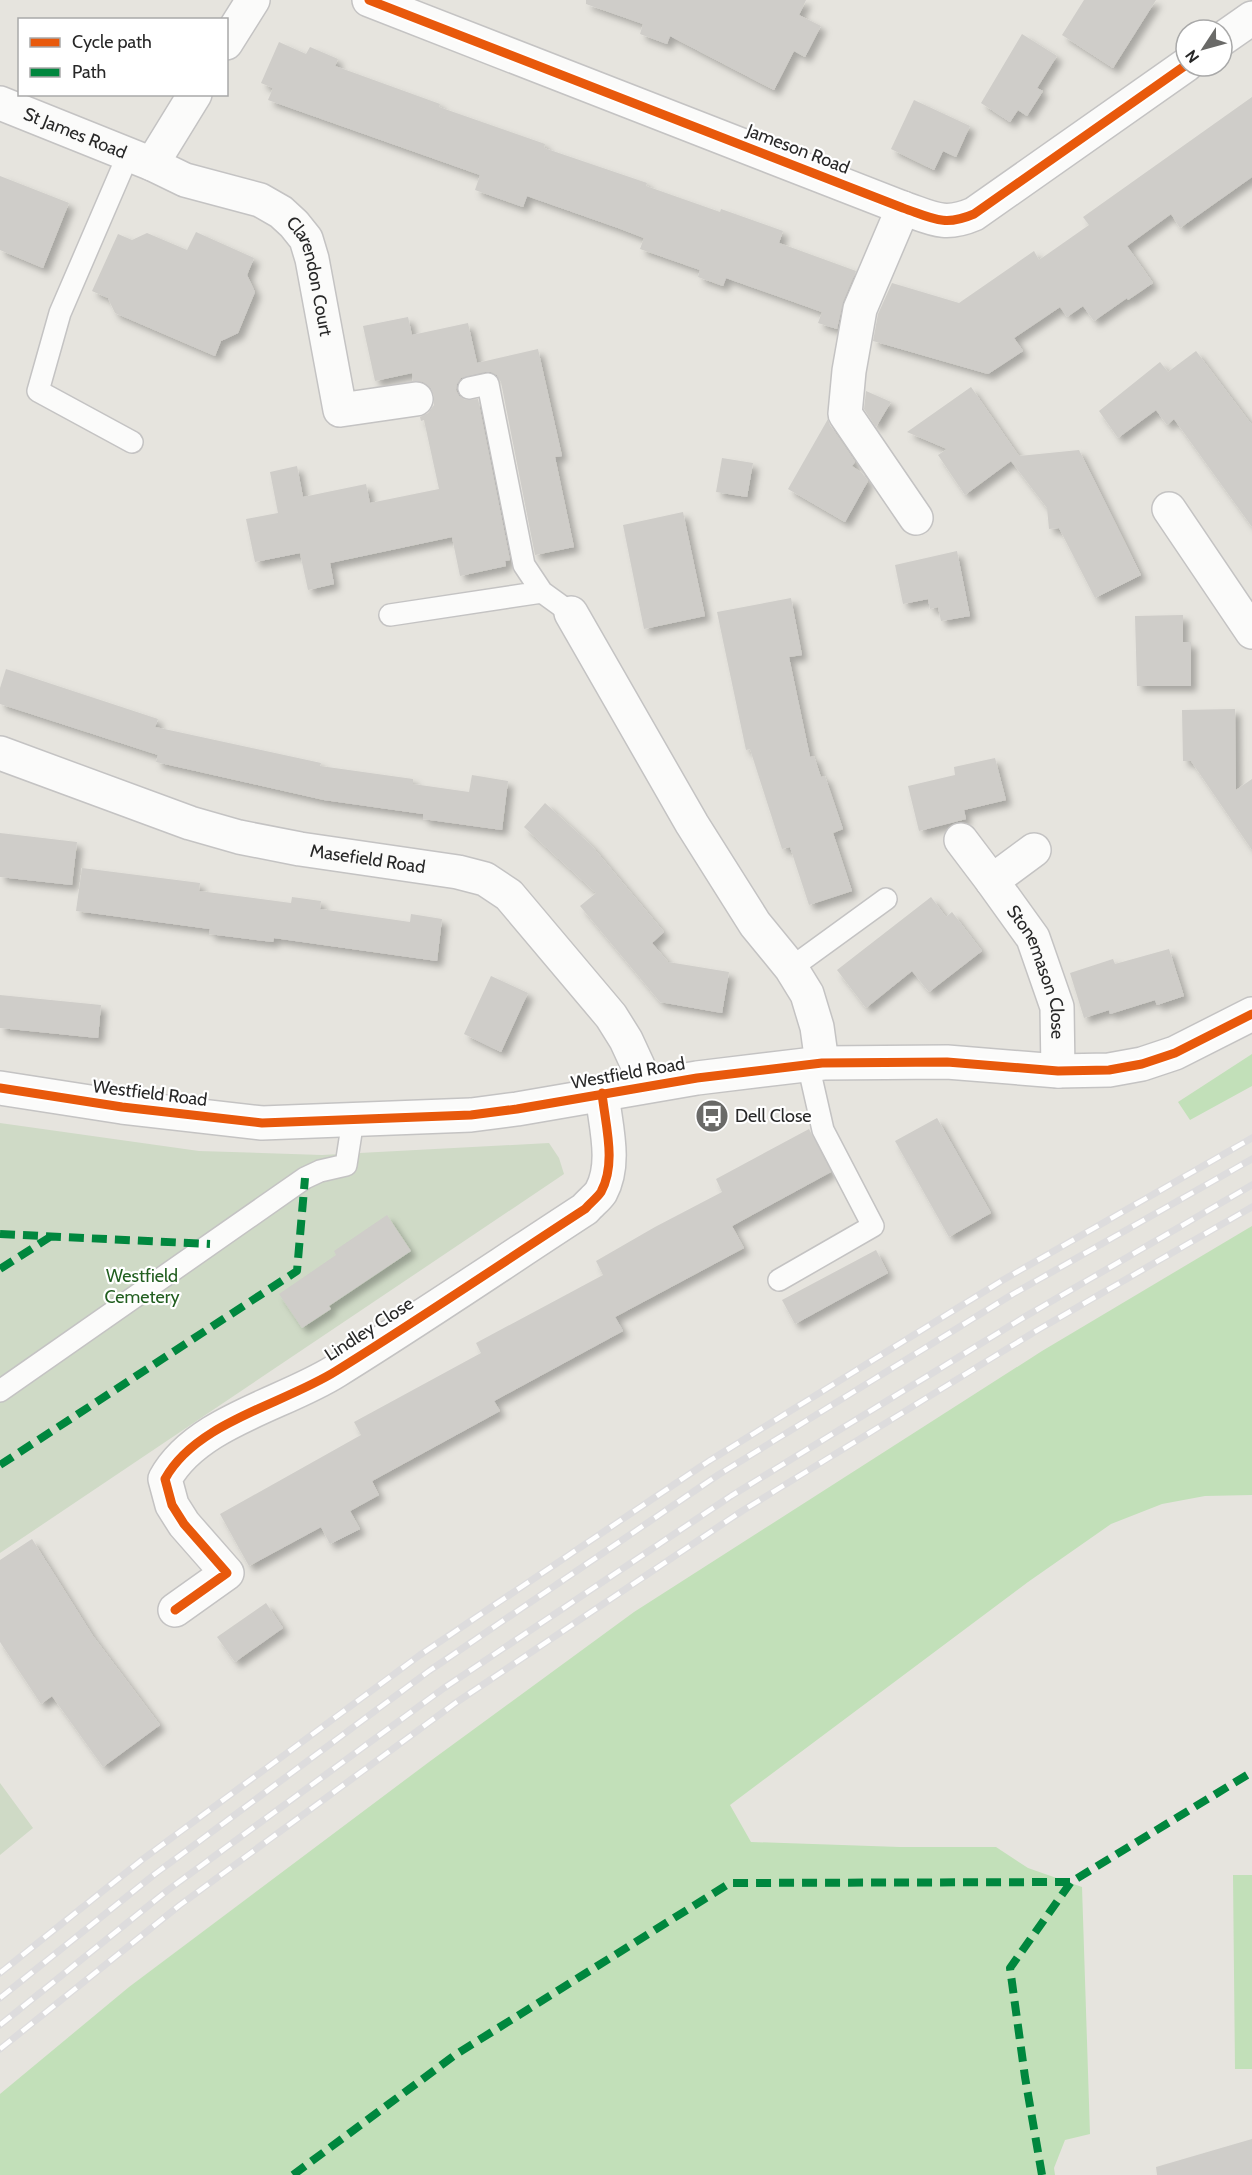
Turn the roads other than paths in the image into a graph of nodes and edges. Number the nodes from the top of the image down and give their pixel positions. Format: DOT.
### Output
graph roads {
  1 [pos="253,0"];
  2 [pos="369,0"];
  3 [pos="1252,18"];
  4 [pos="1234,31"];
  5 [pos="228,40"];
  6 [pos="1174,73"];
  7 [pos="193,96"];
  8 [pos="0,103"];
  9 [pos="140,160"];
  10 [pos="903,208"];
  11 [pos="469,388"];
  12 [pos="416,399"];
  13 [pos="132,442"];
  14 [pos="1169,509"];
  15 [pos="916,518"];
  16 [pos="542,592"];
  17 [pos="571,613"];
  18 [pos="390,615"];
  19 [pos="1252,632"];
  20 [pos="0,753"];
  21 [pos="961,840"];
  22 [pos="1034,850"];
  23 [pos="992,880"];
  24 [pos="886,899"];
  25 [pos="791,968"];
  26 [pos="1252,1014"];
  27 [pos="815,1064"];
  28 [pos="1058,1071"];
  29 [pos="640,1087"];
  30 [pos="0,1088"];
  31 [pos="602,1093"];
  32 [pos="353,1120"];
  33 [pos="779,1280"];
  34 [pos="0,1391"];
  35 [pos="175,1611"];
  1 -- 5 [label="street"];
  2 -- 10 [label="street, Jameson Road"];
  3 -- 4 [label="street"];
  6 -- 10 [label="street, Jameson Road"];
  7 -- 9 [label="street"];
  8 -- 9 [label="street, St James Road"];
  9 -- 12 [label="street, Clarendon Court"];
  9 -- 13 [label="lane"];
  10 -- 15 [label="street"];
  11 -- 16 [label="lane"];
  14 -- 19 [label="street"];
  16 -- 17 [label="lane"];
  16 -- 18 [label="lane"];
  17 -- 25 [label="street"];
  20 -- 29 [label="street, Masefield Road"];
  21 -- 23 [label="street, Stonemason Close"];
  22 -- 23 [label="street"];
  23 -- 28 [label="street, Stonemason Close"];
  24 -- 25 [label="lane"];
  25 -- 27 [label="street"];
  26 -- 28 [label="street, Westfield Road"];
  27 -- 28 [label="street, Westfield Road"];
  27 -- 29 [label="street, Westfield Road"];
  27 -- 33 [label="lane"];
  29 -- 31 [label="street, Westfield Road"];
  30 -- 32 [label="street, Westfield Road"];
  31 -- 32 [label="street, Westfield Road"];
  31 -- 35 [label="street, Lindley Close"];
  32 -- 34 [label="lane"];
}
